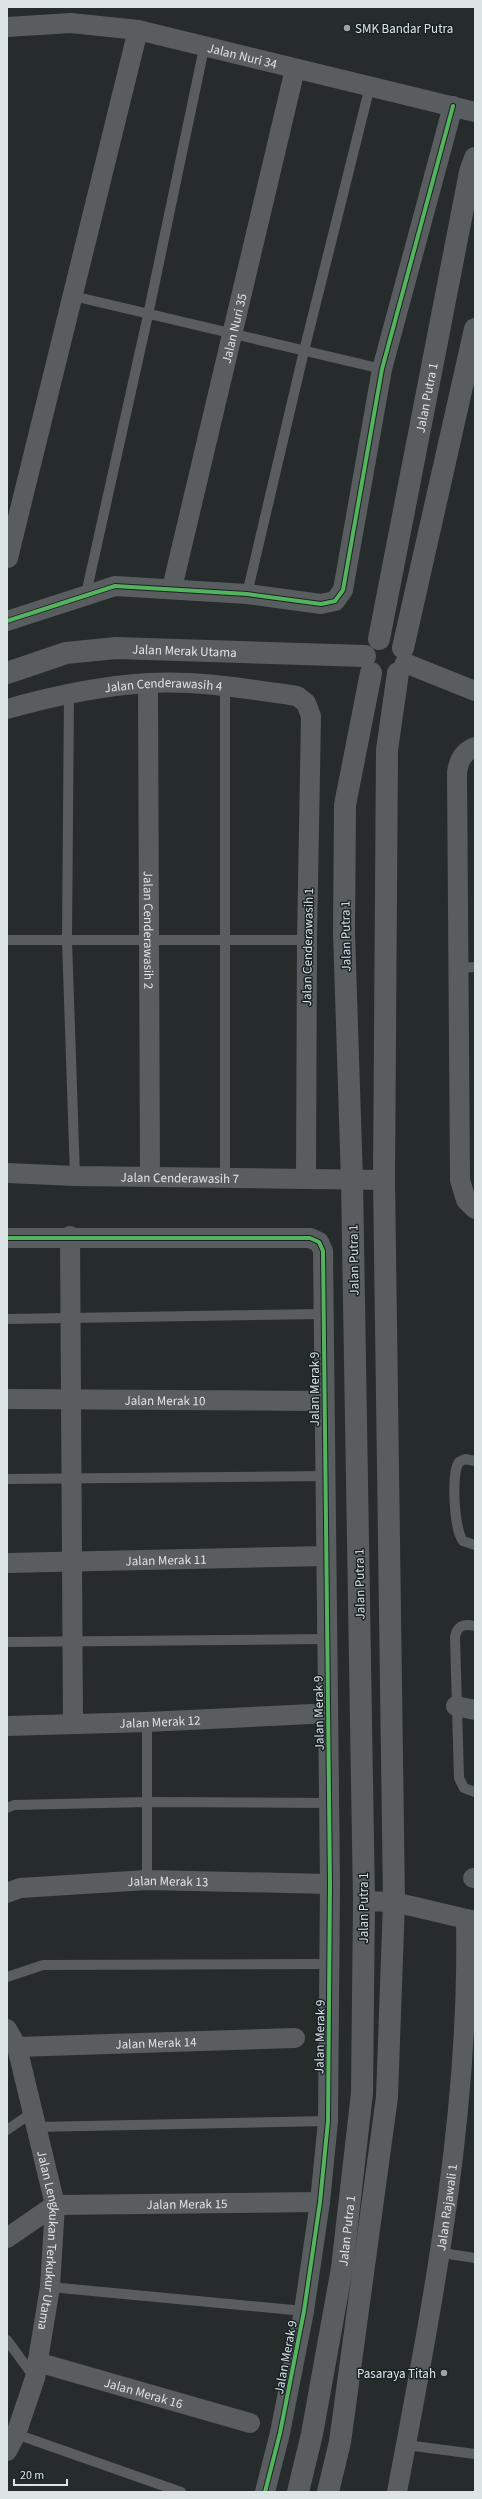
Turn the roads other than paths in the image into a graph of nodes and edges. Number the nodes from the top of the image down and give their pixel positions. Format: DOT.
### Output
graph roads {
  1 [pos="7,27"];
  2 [pos="138,30"];
  3 [pos="204,48"];
  4 [pos="295,69"];
  5 [pos="370,86"];
  6 [pos="453,106"];
  7 [pos="475,112"];
  8 [pos="475,158"];
  9 [pos="73,296"];
  10 [pos="148,314"];
  11 [pos="475,329"];
  12 [pos="232,334"];
  13 [pos="304,351"];
  14 [pos="382,369"];
  15 [pos="8,558"];
  16 [pos="172,588"];
  17 [pos="86,594"];
  18 [pos="247,594"];
  19 [pos="7,621"];
  20 [pos="379,639"];
  21 [pos="402,661"];
  22 [pos="368,664"];
  23 [pos="7,673"];
  24 [pos="148,683"];
  25 [pos="225,685"];
  26 [pos="475,691"];
  27 [pos="69,692"];
  28 [pos="7,709"];
  29 [pos="312,716"];
  30 [pos="475,747"];
  31 [pos="7,940"];
  32 [pos="67,940"];
  33 [pos="149,940"];
  34 [pos="224,940"];
  35 [pos="307,940"];
  36 [pos="466,968"];
  37 [pos="7,1172"];
  38 [pos="75,1176"];
  39 [pos="150,1177"];
  40 [pos="225,1178"];
  41 [pos="306,1178"];
  42 [pos="384,1180"];
  43 [pos="352,1181"];
  44 [pos="475,1209"];
  45 [pos="70,1236"];
  46 [pos="7,1238"];
  47 [pos="323,1314"];
  48 [pos="70,1318"];
  49 [pos="7,1319"];
  50 [pos="7,1399"];
  51 [pos="71,1399"];
  52 [pos="324,1401"];
  53 [pos="475,1461"];
  54 [pos="325,1476"];
  55 [pos="7,1479"];
  56 [pos="71,1480"];
  57 [pos="475,1545"];
  58 [pos="326,1556"];
  59 [pos="72,1562"];
  60 [pos="7,1563"];
  61 [pos="475,1626"];
  62 [pos="326,1639"];
  63 [pos="7,1642"];
  64 [pos="72,1643"];
  65 [pos="466,1708"];
  66 [pos="312,1714"];
  67 [pos="147,1722"];
  68 [pos="73,1723"];
  69 [pos="7,1726"];
  70 [pos="475,1792"];
  71 [pos="148,1802"];
  72 [pos="329,1803"];
  73 [pos="7,1808"];
  74 [pos="147,1880"];
  75 [pos="330,1884"];
  76 [pos="7,1894"];
  77 [pos="364,1900"];
  78 [pos="394,1902"];
  79 [pos="470,1920"];
  80 [pos="330,1964"];
  81 [pos="471,1969"];
  82 [pos="7,1977"];
  83 [pos="7,2029"];
  84 [pos="295,2038"];
  85 [pos="17,2047"];
  86 [pos="34,2119"];
  87 [pos="328,2121"];
  88 [pos="7,2130"];
  89 [pos="320,2202"];
  90 [pos="55,2205"];
  91 [pos="7,2238"];
  92 [pos="442,2254"];
  93 [pos="475,2258"];
  94 [pos="50,2287"];
  95 [pos="304,2311"];
  96 [pos="7,2340"];
  97 [pos="36,2370"];
  98 [pos="250,2423"];
  99 [pos="12,2442"];
  100 [pos="406,2445"];
  101 [pos="475,2454"];
  102 [pos="180,2492"];
  103 [pos="265,2492"];
  104 [pos="298,2492"];
  105 [pos="328,2492"];
  106 [pos="397,2492"];
  1 -- 2 [label="street, Jalan Nuri 34"];
  2 -- 3 [label="street, Jalan Nuri 34"];
  2 -- 9 [label="street"];
  3 -- 4 [label="street, Jalan Nuri 34"];
  3 -- 10 [label="lane"];
  4 -- 5 [label="street, Jalan Nuri 34"];
  4 -- 12 [label="street, Jalan Nuri 35"];
  5 -- 6 [label="street, Jalan Nuri 34"];
  5 -- 13 [label="lane"];
  6 -- 7 [label="street, Jalan Nuri 34"];
  6 -- 14 [label="street"];
  8 -- 20 [label="main road, Jalan Putra 1"];
  9 -- 10 [label="lane"];
  9 -- 15 [label="street"];
  10 -- 12 [label="lane"];
  10 -- 17 [label="lane"];
  11 -- 21 [label="main road, Jalan Putra 1"];
  12 -- 13 [label="lane"];
  12 -- 16 [label="street, Jalan Nuri 35"];
  13 -- 14 [label="lane"];
  13 -- 18 [label="lane"];
  14 -- 18 [label="street"];
  16 -- 17 [label="street"];
  16 -- 18 [label="street"];
  17 -- 19 [label="street"];
  20 -- 21 [label="main road"];
  20 -- 22 [label="main road"];
  21 -- 22 [label="main road"];
  21 -- 26 [label="street"];
  21 -- 42 [label="main road, Jalan Putra 1"];
  22 -- 23 [label="main road, Jalan Merak Utama"];
  22 -- 43 [label="main road, Jalan Putra 1"];
  24 -- 25 [label="street, Jalan Cenderawasih 4"];
  24 -- 27 [label="street, Jalan Cenderawasih 4"];
  24 -- 33 [label="street, Jalan Cenderawasih 2"];
  25 -- 29 [label="street, Jalan Cenderawasih 4"];
  25 -- 34 [label="lane"];
  27 -- 28 [label="street, Jalan Cenderawasih 4"];
  27 -- 32 [label="lane"];
  29 -- 35 [label="street, Jalan Cenderawasih 1"];
  30 -- 36 [label="street"];
  31 -- 32 [label="lane"];
  32 -- 33 [label="lane"];
  32 -- 38 [label="lane"];
  33 -- 34 [label="lane"];
  33 -- 39 [label="street, Jalan Cenderawasih 2"];
  34 -- 35 [label="lane"];
  34 -- 40 [label="lane"];
  35 -- 41 [label="street, Jalan Cenderawasih 1"];
  36 -- 44 [label="street"];
  37 -- 38 [label="street, Jalan Cenderawasih 7"];
  38 -- 39 [label="street, Jalan Cenderawasih 7"];
  39 -- 40 [label="street, Jalan Cenderawasih 7"];
  40 -- 41 [label="street, Jalan Cenderawasih 7"];
  41 -- 43 [label="street, Jalan Cenderawasih 7"];
  42 -- 43 [label="street, Jalan Cenderawasih 7"];
  42 -- 78 [label="main road, Jalan Putra 1"];
  43 -- 77 [label="main road, Jalan Putra 1"];
  45 -- 46 [label="street, Jalan Merak 9"];
  45 -- 47 [label="street, Jalan Merak 9"];
  45 -- 48 [label="street"];
  47 -- 48 [label="lane"];
  47 -- 52 [label="street, Jalan Merak 9"];
  48 -- 49 [label="lane"];
  48 -- 51 [label="street"];
  50 -- 51 [label="street, Jalan Merak 10"];
  51 -- 52 [label="street, Jalan Merak 10"];
  51 -- 56 [label="street"];
  52 -- 54 [label="street, Jalan Merak 9"];
  53 -- 57 [label="lane"];
  54 -- 56 [label="lane"];
  54 -- 58 [label="street, Jalan Merak 9"];
  55 -- 56 [label="lane"];
  56 -- 59 [label="street"];
  58 -- 59 [label="street, Jalan Merak 11"];
  58 -- 62 [label="street, Jalan Merak 9"];
  59 -- 60 [label="street, Jalan Merak 11"];
  59 -- 64 [label="street"];
  61 -- 65 [label="lane"];
  62 -- 64 [label="lane"];
  62 -- 72 [label="street, Jalan Merak 9"];
  63 -- 64 [label="lane"];
  64 -- 68 [label="street"];
  65 -- 70 [label="lane"];
  66 -- 67 [label="street, Jalan Merak 12"];
  67 -- 68 [label="street, Jalan Merak 12"];
  67 -- 71 [label="lane"];
  68 -- 69 [label="street, Jalan Merak 12"];
  71 -- 72 [label="lane"];
  71 -- 73 [label="lane"];
  71 -- 74 [label="lane"];
  72 -- 75 [label="street, Jalan Merak 9"];
  74 -- 75 [label="street, Jalan Merak 13"];
  74 -- 76 [label="street, Jalan Merak 13"];
  75 -- 80 [label="street, Jalan Merak 9"];
  77 -- 78 [label="street"];
  77 -- 104 [label="main road, Jalan Putra 1"];
  78 -- 79 [label="street"];
  78 -- 105 [label="main road, Jalan Putra 1"];
  79 -- 81 [label="street, Jalan Rajawali 1"];
  80 -- 82 [label="lane"];
  80 -- 87 [label="street, Jalan Merak 9"];
  81 -- 92 [label="street, Jalan Rajawali 1"];
  83 -- 85 [label="street, Jalan Lengkukan Terkukur Utama"];
  84 -- 85 [label="street, Jalan Merak 14"];
  85 -- 86 [label="street, Jalan Lengkukan Terkukur Utama"];
  86 -- 87 [label="lane"];
  86 -- 88 [label="lane"];
  86 -- 90 [label="street, Jalan Lengkukan Terkukur Utama"];
  87 -- 89 [label="street, Jalan Merak 9"];
  89 -- 90 [label="street, Jalan Merak 15"];
  89 -- 95 [label="street, Jalan Merak 9"];
  90 -- 91 [label="street"];
  90 -- 94 [label="street, Jalan Lengkukan Terkukur Utama"];
  92 -- 93 [label="lane"];
  92 -- 100 [label="street, Jalan Rajawali 1"];
  94 -- 95 [label="lane"];
  94 -- 97 [label="street, Jalan Lengkukan Terkukur Utama"];
  95 -- 103 [label="street, Jalan Merak 9"];
  96 -- 97 [label="lane"];
  97 -- 98 [label="street, Jalan Merak 16"];
  97 -- 99 [label="street, Jalan Lengkukan Terkukur Utama"];
  99 -- 102 [label="lane"];
  100 -- 101 [label="lane"];
  100 -- 106 [label="street, Jalan Rajawali 1"];
}
